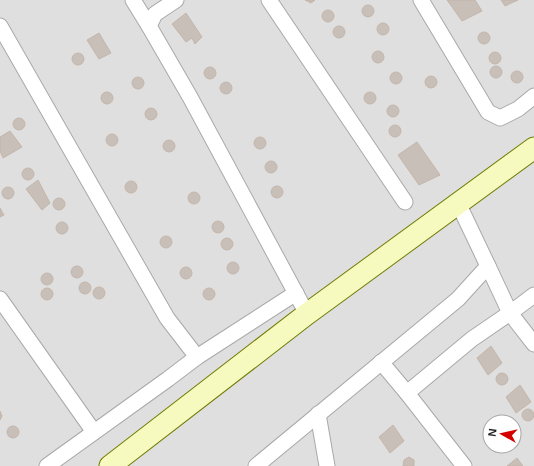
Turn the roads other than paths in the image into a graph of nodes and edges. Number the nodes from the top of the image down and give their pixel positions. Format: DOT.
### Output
graph roads {
  1 [pos="133,0"];
  2 [pos="176,0"];
  3 [pos="269,0"];
  4 [pos="421,0"];
  5 [pos="0,26"];
  6 [pos="149,26"];
  7 [pos="534,96"];
  8 [pos="534,148"];
  9 [pos="405,202"];
  10 [pos="458,203"];
  11 [pos="488,266"];
  12 [pos="296,293"];
  13 [pos="534,295"];
  14 [pos="0,299"];
  15 [pos="510,313"];
  16 [pos="307,314"];
  17 [pos="534,344"];
  18 [pos="196,357"];
  19 [pos="381,362"];
  20 [pos="407,393"];
  21 [pos="318,414"];
  22 [pos="94,432"];
  23 [pos="47,466"];
  24 [pos="110,466"];
  25 [pos="256,466"];
  26 [pos="327,466"];
  27 [pos="464,466"];
  1 -- 6 [label="street"];
  2 -- 6 [label="street"];
  3 -- 9 [label="street"];
  4 -- 7 [label="street"];
  5 -- 18 [label="street"];
  6 -- 12 [label="street"];
  8 -- 10 [label="street"];
  10 -- 11 [label="street"];
  10 -- 16 [label="street"];
  11 -- 15 [label="street"];
  11 -- 19 [label="street"];
  12 -- 16 [label="street"];
  12 -- 18 [label="street"];
  13 -- 15 [label="street"];
  14 -- 22 [label="street"];
  15 -- 17 [label="street"];
  15 -- 20 [label="street"];
  16 -- 24 [label="street"];
  18 -- 22 [label="street"];
  19 -- 20 [label="street"];
  19 -- 21 [label="street"];
  20 -- 27 [label="street"];
  21 -- 25 [label="street"];
  21 -- 26 [label="street"];
  22 -- 23 [label="street"];
}
